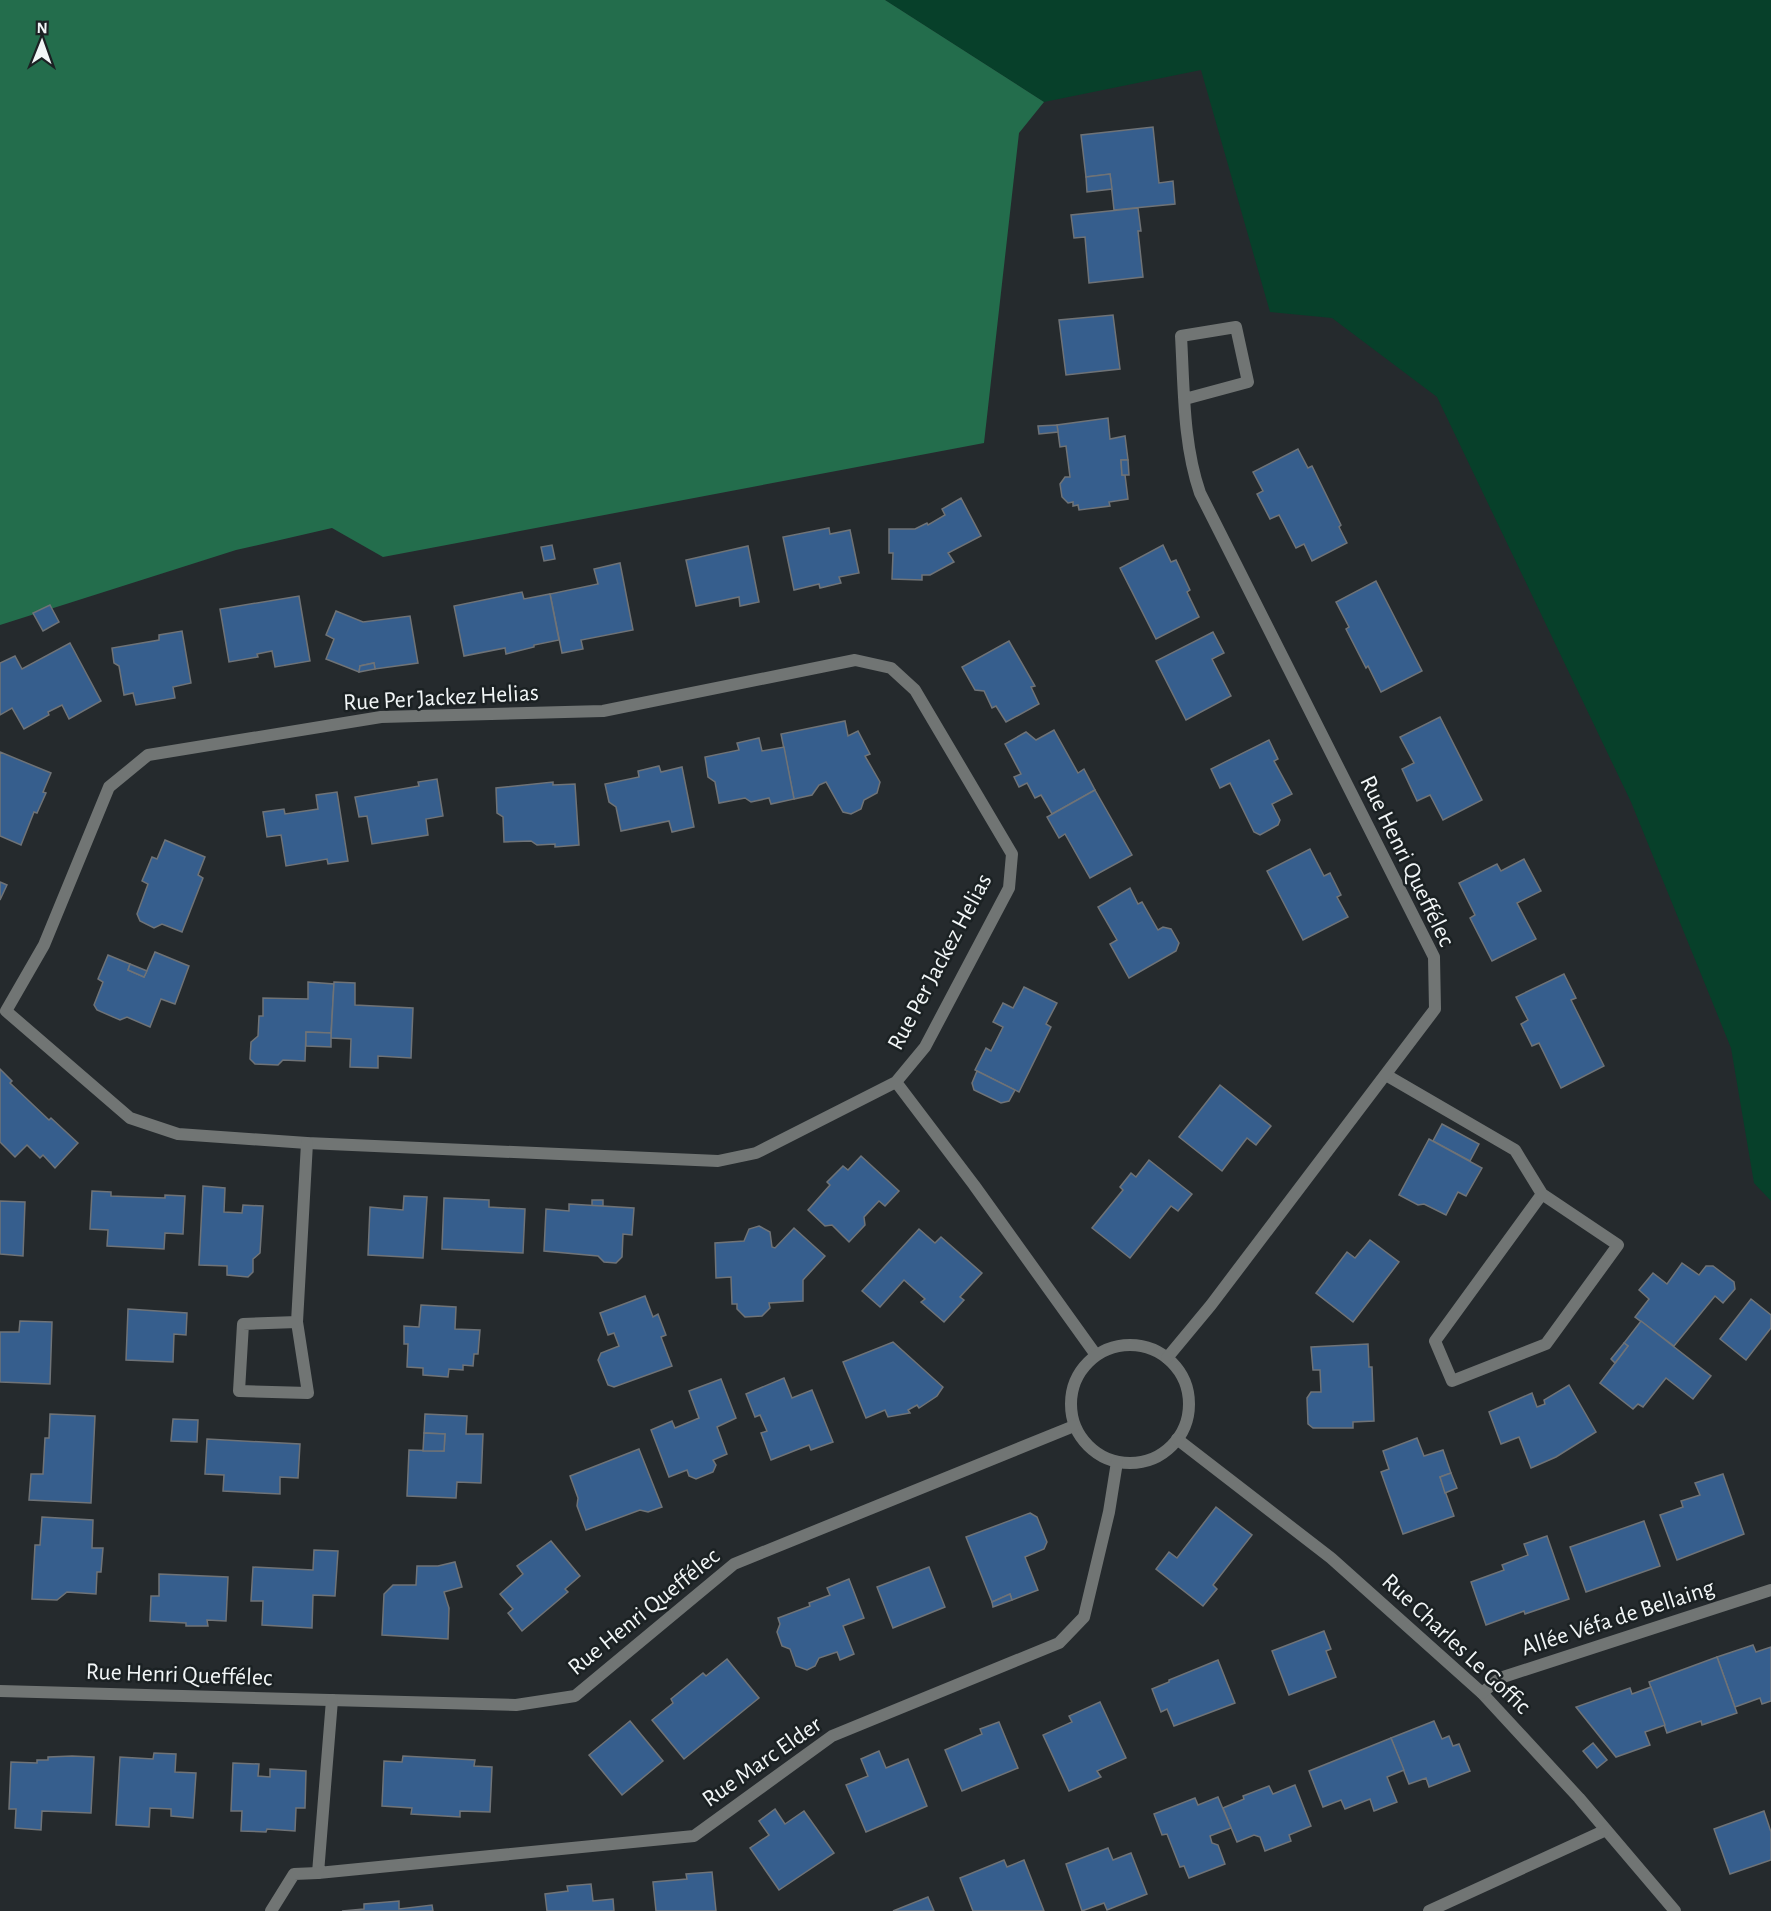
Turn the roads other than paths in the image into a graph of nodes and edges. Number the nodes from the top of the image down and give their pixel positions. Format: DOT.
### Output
graph roads {
  1 [pos="1185,399"];
  2 [pos="3,1014"];
  3 [pos="1386,1075"];
  4 [pos="896,1082"];
  5 [pos="307,1143"];
  6 [pos="1542,1194"];
  7 [pos="297,1322"];
  8 [pos="1096,1355"];
  9 [pos="1167,1358"];
  10 [pos="1074,1426"];
  11 [pos="1177,1439"];
  12 [pos="1117,1462"];
  13 [pos="1771,1590"];
  14 [pos="0,1691"];
  15 [pos="1482,1694"];
  16 [pos="332,1700"];
  17 [pos="1606,1830"];
  18 [pos="318,1873"];
  19 [pos="271,1911"];
  20 [pos="1429,1911"];
  21 [pos="1676,1911"];
  1 -- 1 [label="street, Rue Henri Queffélec"];
  1 -- 3 [label="street, Rue Henri Queffélec"];
  2 -- 4 [label="street, Rue Per Jackez Helias"];
  2 -- 5 [label="street, Rue Per Jackez Helias"];
  3 -- 6 [label="street"];
  3 -- 9 [label="street, Rue Henri Queffélec"];
  4 -- 5 [label="street, Rue Per Jackez Helias"];
  4 -- 8 [label="street, Rue Per Jackez Helias"];
  5 -- 7 [label="street"];
  6 -- 6 [label="street"];
  7 -- 7 [label="street"];
  8 -- 9 [label="street"];
  8 -- 10 [label="street"];
  9 -- 11 [label="street"];
  10 -- 12 [label="street"];
  10 -- 16 [label="street, Rue Henri Queffélec"];
  11 -- 12 [label="street"];
  11 -- 15 [label="street, Rue Charles Le Goffic"];
  12 -- 18 [label="street, Rue Marc Elder"];
  13 -- 15 [label="street, Allée Véfa de Bellaing"];
  14 -- 16 [label="street, Rue Henri Queffélec"];
  15 -- 17 [label="street, Rue Charles Le Goffic"];
  16 -- 18 [label="street"];
  17 -- 20 [label="street"];
  17 -- 21 [label="street, Rue Charles Le Goffic"];
  18 -- 19 [label="street, Rue Marc Elder"];
}
